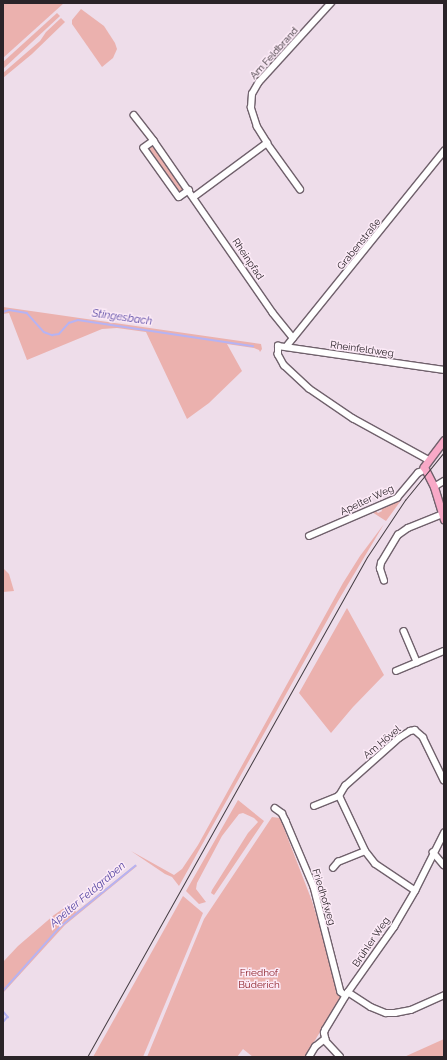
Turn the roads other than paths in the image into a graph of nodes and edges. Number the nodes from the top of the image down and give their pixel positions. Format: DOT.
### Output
graph roads {
  1 [pos="332,3"];
  2 [pos="134,115"];
  3 [pos="154,141"];
  4 [pos="267,143"];
  5 [pos="444,151"];
  6 [pos="300,189"];
  7 [pos="189,190"];
  8 [pos="194,197"];
  9 [pos="293,338"];
  10 [pos="286,347"];
  11 [pos="444,370"];
  12 [pos="444,440"];
  13 [pos="428,460"];
  14 [pos="425,472"];
  15 [pos="444,481"];
  16 [pos="434,487"];
  17 [pos="443,517"];
  18 [pos="309,536"];
  19 [pos="384,581"];
  20 [pos="404,631"];
  21 [pos="444,651"];
  22 [pos="417,662"];
  23 [pos="396,671"];
  24 [pos="444,780"];
  25 [pos="339,796"];
  26 [pos="314,806"];
  27 [pos="275,808"];
  28 [pos="444,833"];
  29 [pos="364,851"];
  30 [pos="433,852"];
  31 [pos="444,865"];
  32 [pos="333,868"];
  33 [pos="415,890"];
  34 [pos="347,994"];
  35 [pos="444,995"];
  36 [pos="325,1039"];
  37 [pos="309,1057"];
  38 [pos="340,1057"];
  1 -- 4 [label="street, Am Feldbrand"];
  2 -- 3 [label="street, Rheinpfad"];
  3 -- 7 [label="street, Rheinpfad"];
  3 -- 7 [label="street"];
  4 -- 6 [label="street, Am Feldbrand"];
  4 -- 8 [label="street"];
  5 -- 9 [label="street, Grabenstraße"];
  7 -- 8 [label="street, Rheinpfad"];
  8 -- 9 [label="street, Rheinpfad"];
  9 -- 10 [label="street, Grabenstraße"];
  10 -- 11 [label="street, Rheinfeldweg"];
  10 -- 13 [label="street, Rheinfeldweg"];
  12 -- 13 [label="main road"];
  13 -- 14 [label="main road"];
  14 -- 16 [label="main road"];
  14 -- 18 [label="street, Apelter Weg"];
  15 -- 16 [label="street"];
  16 -- 17 [label="main road"];
  17 -- 19 [label="street"];
  20 -- 22 [label="street"];
  21 -- 22 [label="street"];
  22 -- 23 [label="street"];
  24 -- 25 [label="street, Am Hövel"];
  25 -- 26 [label="street, Am Hövel"];
  25 -- 29 [label="street"];
  27 -- 34 [label="street, Friedhofweg"];
  28 -- 30 [label="street, Brühler Weg"];
  29 -- 32 [label="street"];
  29 -- 33 [label="street"];
  30 -- 31 [label="street"];
  30 -- 33 [label="street, Brühler Weg"];
  33 -- 34 [label="street, Brühler Weg"];
  34 -- 35 [label="street"];
  34 -- 36 [label="street, Brühler Weg"];
  36 -- 37 [label="street, Brühler Weg"];
  36 -- 38 [label="street"];
}
